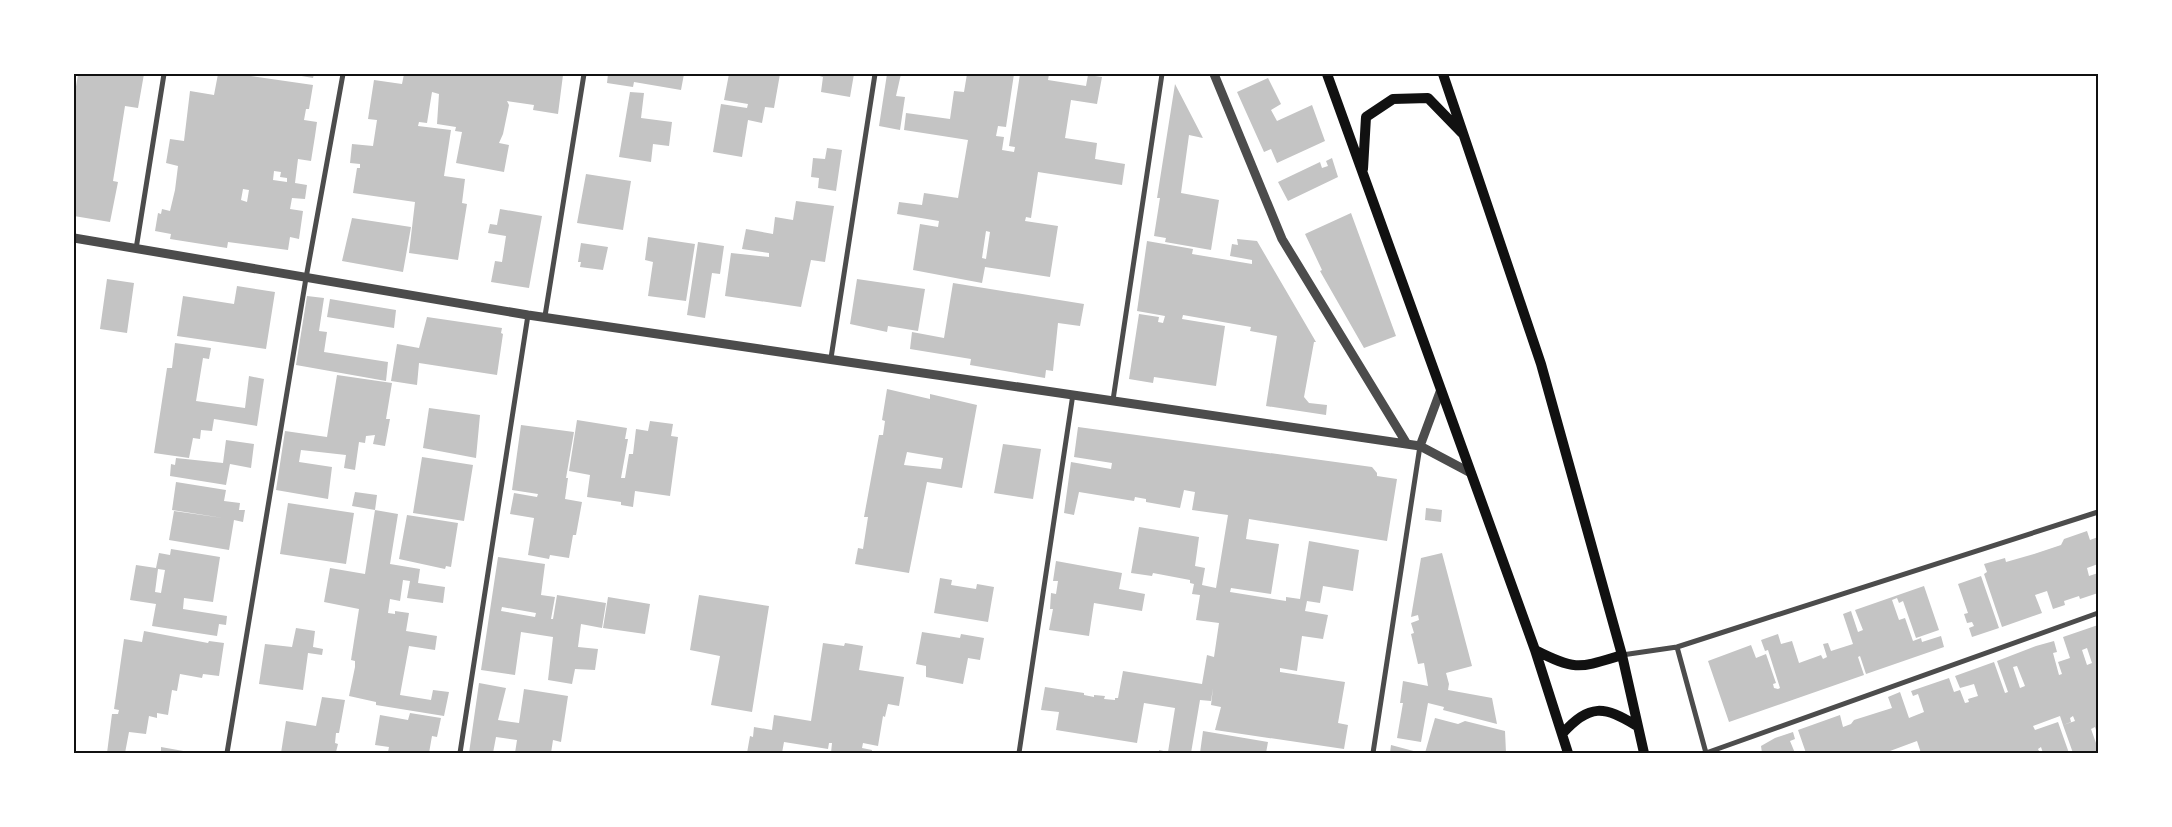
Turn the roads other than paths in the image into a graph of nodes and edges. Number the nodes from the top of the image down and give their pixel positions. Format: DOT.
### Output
graph roads {
  1 [pos="164,74"];
  2 [pos="343,74"];
  3 [pos="584,74"];
  4 [pos="875,74"];
  5 [pos="1162,74"];
  6 [pos="1214,74"];
  7 [pos="1327,74"];
  8 [pos="1443,74"];
  9 [pos="1465,136"];
  10 [pos="1362,173"];
  11 [pos="74,238"];
  12 [pos="136,249"];
  13 [pos="306,278"];
  14 [pos="528,315"];
  15 [pos="545,316"];
  16 [pos="831,358"];
  17 [pos="1440,392"];
  18 [pos="1073,394"];
  19 [pos="1113,400"];
  20 [pos="1406,444"];
  21 [pos="1420,446"];
  22 [pos="1469,472"];
  23 [pos="2098,512"];
  24 [pos="2098,613"];
  25 [pos="1677,647"];
  26 [pos="1535,650"];
  27 [pos="1622,655"];
  28 [pos="1637,726"];
  29 [pos="1562,734"];
  30 [pos="227,753"];
  31 [pos="460,753"];
  32 [pos="1019,753"];
  33 [pos="1372,753"];
  34 [pos="1568,753"];
  35 [pos="1644,753"];
  36 [pos="1706,753"];
  1 -- 12 [label="street"];
  2 -- 13 [label="street"];
  3 -- 15 [label="street"];
  4 -- 16 [label="street"];
  5 -- 19 [label="street"];
  6 -- 20 [label="street"];
  7 -- 10 [label="main road"];
  8 -- 9 [label="main road"];
  9 -- 10 [label="main road"];
  9 -- 27 [label="main road"];
  10 -- 17 [label="main road"];
  11 -- 12 [label="street"];
  12 -- 13 [label="street"];
  13 -- 14 [label="street"];
  13 -- 30 [label="street"];
  14 -- 15 [label="street"];
  14 -- 31 [label="street"];
  15 -- 16 [label="street"];
  16 -- 18 [label="street"];
  17 -- 21 [label="street"];
  17 -- 22 [label="main road"];
  18 -- 19 [label="street"];
  18 -- 32 [label="street"];
  19 -- 20 [label="street"];
  20 -- 21 [label="street"];
  21 -- 22 [label="street"];
  21 -- 33 [label="street"];
  22 -- 26 [label="main road"];
  23 -- 25 [label="street"];
  24 -- 36 [label="street"];
  25 -- 27 [label="street"];
  25 -- 36 [label="street"];
  26 -- 27 [label="main road"];
  26 -- 29 [label="main road"];
  27 -- 28 [label="main road"];
  28 -- 29 [label="main road"];
  28 -- 35 [label="main road"];
  29 -- 34 [label="main road"];
}
